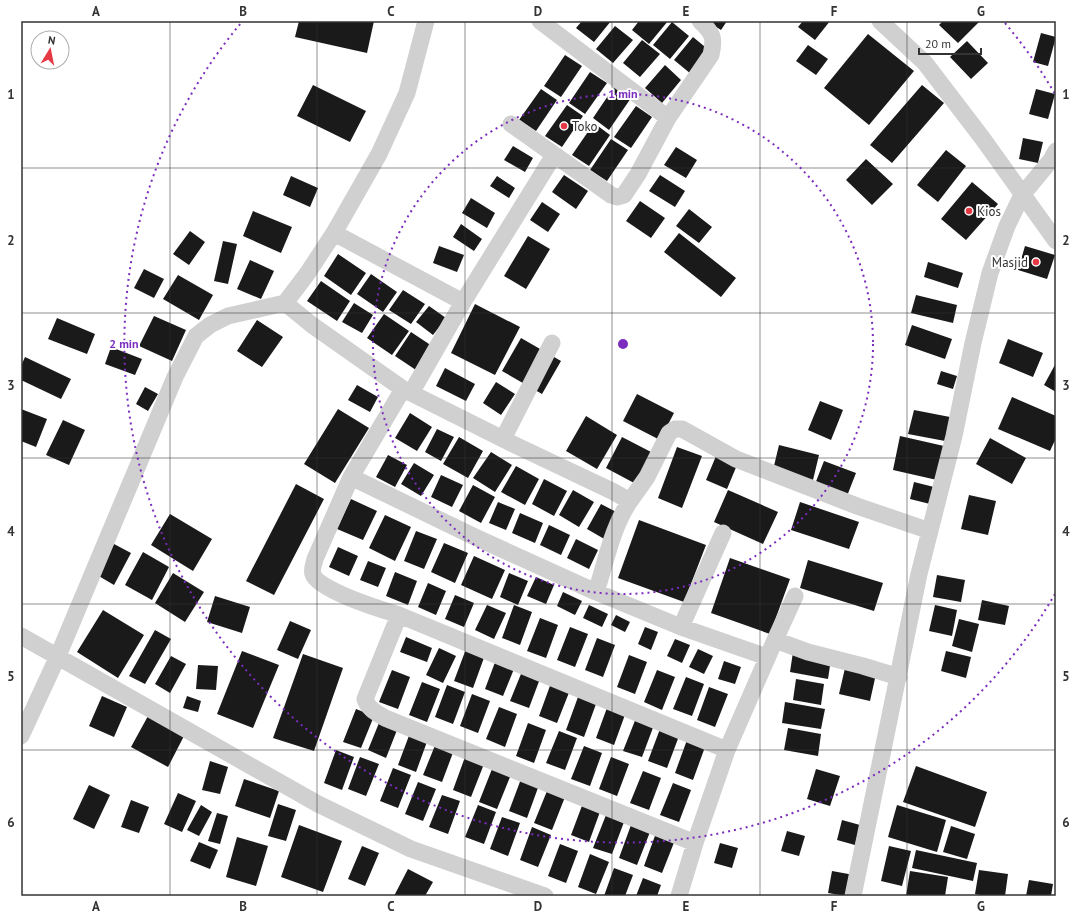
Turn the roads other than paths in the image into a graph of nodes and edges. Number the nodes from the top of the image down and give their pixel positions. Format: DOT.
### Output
graph roads {
  1 [pos="426,21"];
  2 [pos="540,21"];
  3 [pos="700,21"];
  4 [pos="880,21"];
  5 [pos="668,118"];
  6 [pos="511,124"];
  7 [pos="1056,151"];
  8 [pos="554,155"];
  9 [pos="1022,195"];
  10 [pos="334,233"];
  11 [pos="1056,240"];
  12 [pos="463,302"];
  13 [pos="285,304"];
  14 [pos="552,343"];
  15 [pos="407,391"];
  16 [pos="504,439"];
  17 [pos="351,477"];
  18 [pos="630,501"];
  19 [pos="930,531"];
  20 [pos="723,533"];
  21 [pos="596,592"];
  22 [pos="795,596"];
  23 [pos="399,615"];
  24 [pos="681,626"];
  25 [pos="21,636"];
  26 [pos="775,640"];
  27 [pos="58,656"];
  28 [pos="767,656"];
  29 [pos="899,677"];
  30 [pos="21,736"];
  31 [pos="727,750"];
  32 [pos="695,844"];
  33 [pos="545,896"];
  34 [pos="679,896"];
  35 [pos="853,896"];
  1 -- 10 [label="street"];
  2 -- 5 [label="street"];
  3 -- 5 [label="street"];
  4 -- 9 [label="street"];
  5 -- 8 [label="street"];
  6 -- 8 [label="street"];
  7 -- 9 [label="street"];
  8 -- 12 [label="street"];
  9 -- 11 [label="street"];
  9 -- 19 [label="street"];
  10 -- 12 [label="street"];
  10 -- 13 [label="street"];
  12 -- 15 [label="street"];
  13 -- 15 [label="street"];
  13 -- 27 [label="street"];
  14 -- 16 [label="street"];
  15 -- 16 [label="street"];
  15 -- 17 [label="street"];
  16 -- 18 [label="street"];
  17 -- 21 [label="street"];
  17 -- 23 [label="street"];
  18 -- 19 [label="street"];
  18 -- 21 [label="street"];
  19 -- 29 [label="street"];
  20 -- 24 [label="street"];
  21 -- 24 [label="street"];
  22 -- 26 [label="street"];
  23 -- 31 [label="street"];
  23 -- 32 [label="street"];
  24 -- 28 [label="street"];
  25 -- 27 [label="street"];
  26 -- 28 [label="street"];
  26 -- 29 [label="street"];
  27 -- 30 [label="street"];
  27 -- 33 [label="street"];
  28 -- 31 [label="street"];
  29 -- 35 [label="street"];
  31 -- 32 [label="street"];
  32 -- 34 [label="street"];
}
